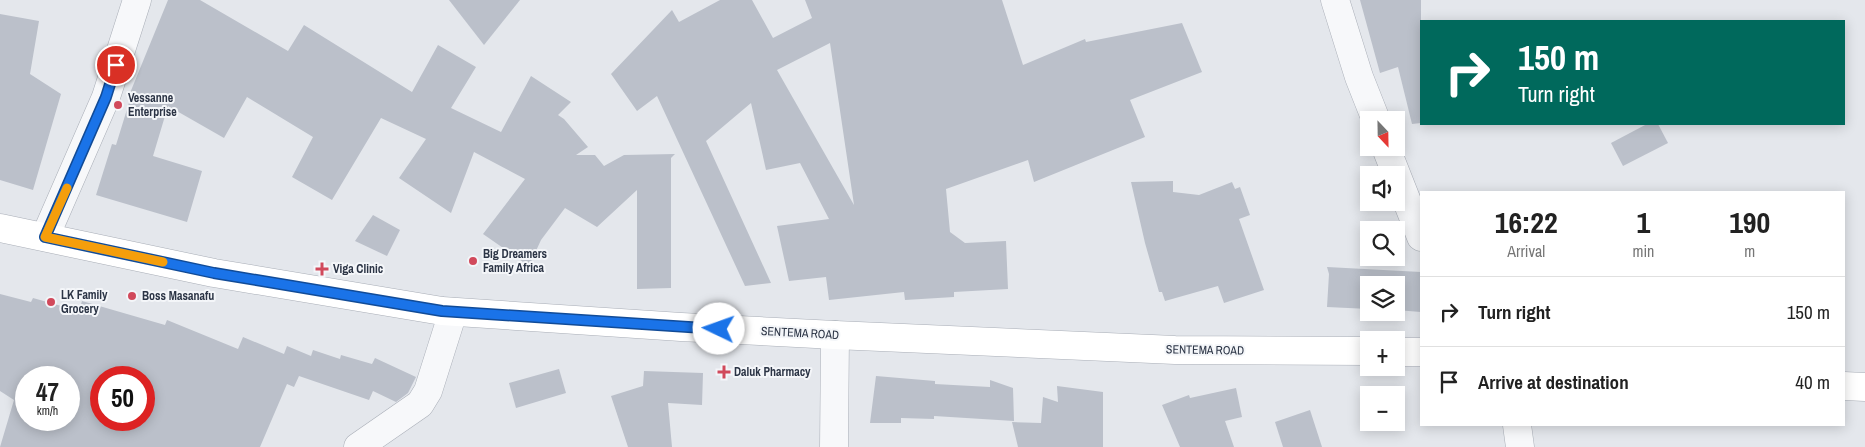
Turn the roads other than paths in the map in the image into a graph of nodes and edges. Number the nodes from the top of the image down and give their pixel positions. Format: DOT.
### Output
graph roads {
  1 [pos="137,0"];
  2 [pos="1335,0"];
  3 [pos="1372,111"];
  4 [pos="1389,156"];
  5 [pos="0,228"];
  6 [pos="1420,234"];
  7 [pos="45,237"];
  8 [pos="453,312"];
  9 [pos="835,335"];
  10 [pos="1360,351"];
  11 [pos="1405,352"];
  12 [pos="1420,352"];
  13 [pos="1845,386"];
  14 [pos="1865,387"];
  15 [pos="1517,426"];
  16 [pos="358,447"];
  17 [pos="834,447"];
  18 [pos="1520,447"];
  1 -- 7 [label="street"];
  2 -- 3 [label="street"];
  4 -- 6 [label="street"];
  5 -- 7 [label="main road, SENTEMA ROAD"];
  7 -- 8 [label="main road, SENTEMA ROAD"];
  8 -- 9 [label="main road, SENTEMA ROAD"];
  8 -- 16 [label="street"];
  9 -- 10 [label="main road, SENTEMA ROAD"];
  9 -- 17 [label="street"];
  11 -- 12 [label="main road"];
  13 -- 14 [label="main road"];
  15 -- 18 [label="street"];
}
